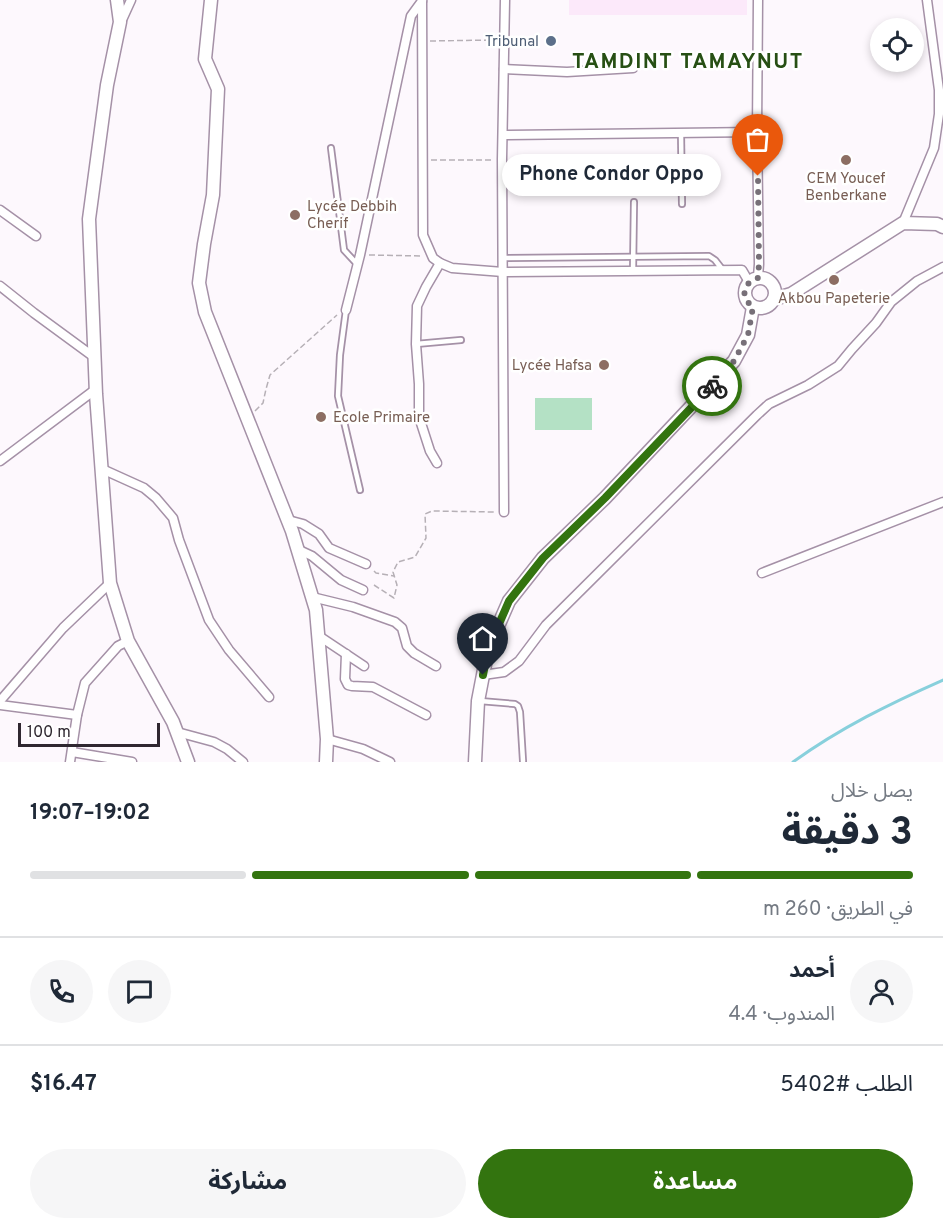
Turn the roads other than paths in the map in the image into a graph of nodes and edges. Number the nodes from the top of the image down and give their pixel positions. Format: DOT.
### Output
graph roads {
  1 [pos="117,0"];
  2 [pos="131,0"];
  3 [pos="212,0"];
  4 [pos="422,0"];
  5 [pos="505,0"];
  6 [pos="758,0"];
  7 [pos="927,0"];
  8 [pos="120,22"];
  9 [pos="633,68"];
  10 [pos="504,69"];
  11 [pos="757,132"];
  12 [pos="681,133"];
  13 [pos="503,135"];
  14 [pos="331,148"];
  15 [pos="634,202"];
  16 [pos="682,204"];
  17 [pos="0,210"];
  18 [pos="903,223"];
  19 [pos="943,227"];
  20 [pos="36,236"];
  21 [pos="633,256"];
  22 [pos="503,258"];
  23 [pos="358,260"];
  24 [pos="440,263"];
  25 [pos="943,267"];
  26 [pos="723,270"];
  27 [pos="633,271"];
  28 [pos="503,272"];
  29 [pos="753,280"];
  30 [pos="0,286"];
  31 [pos="774,299"];
  32 [pos="753,307"];
  33 [pos="346,310"];
  34 [pos="461,340"];
  35 [pos="416,344"];
  36 [pos="94,357"];
  37 [pos="96,389"];
  38 [pos="0,460"];
  39 [pos="437,464"];
  40 [pos="102,469"];
  41 [pos="360,490"];
  42 [pos="943,502"];
  43 [pos="504,512"];
  44 [pos="288,520"];
  45 [pos="297,549"];
  46 [pos="366,564"];
  47 [pos="762,573"];
  48 [pos="110,583"];
  49 [pos="363,590"];
  50 [pos="312,597"];
  51 [pos="319,636"];
  52 [pos="128,641"];
  53 [pos="346,654"];
  54 [pos="364,666"];
  55 [pos="436,666"];
  56 [pos="483,675"];
  57 [pos="269,697"];
  58 [pos="478,701"];
  59 [pos="0,703"];
  60 [pos="426,714"];
  61 [pos="77,715"];
  62 [pos="177,732"];
  63 [pos="327,739"];
  64 [pos="72,752"];
  65 [pos="523,761"];
  66 [pos="70,762"];
  67 [pos="132,762"];
  68 [pos="188,762"];
  69 [pos="243,762"];
  70 [pos="326,762"];
  71 [pos="390,762"];
  72 [pos="475,762"];
  1 -- 8 [label="street"];
  2 -- 8 [label="street"];
  3 -- 44 [label="street"];
  4 -- 23 [label="street"];
  4 -- 24 [label="street"];
  5 -- 10 [label="street"];
  6 -- 11 [label="street"];
  7 -- 18 [label="street"];
  8 -- 36 [label="street"];
  9 -- 10 [label="street"];
  10 -- 13 [label="street"];
  11 -- 12 [label="street"];
  11 -- 29 [label="street"];
  12 -- 13 [label="street"];
  12 -- 16 [label="lane"];
  13 -- 22 [label="street"];
  14 -- 23 [label="lane"];
  15 -- 21 [label="lane"];
  17 -- 20 [label="street"];
  18 -- 19 [label="street"];
  18 -- 31 [label="street"];
  21 -- 22 [label="lane"];
  21 -- 26 [label="lane"];
  21 -- 27 [label="lane"];
  22 -- 28 [label="street"];
  23 -- 33 [label="street"];
  24 -- 28 [label="street"];
  24 -- 35 [label="street"];
  25 -- 56 [label="street"];
  26 -- 27 [label="street"];
  26 -- 29 [label="street"];
  27 -- 28 [label="street"];
  28 -- 43 [label="street"];
  29 -- 31 [label="street"];
  29 -- 32 [label="street"];
  30 -- 36 [label="street"];
  31 -- 32 [label="street"];
  32 -- 56 [label="street"];
  33 -- 41 [label="lane"];
  34 -- 35 [label="lane"];
  35 -- 39 [label="street"];
  36 -- 37 [label="street"];
  37 -- 38 [label="street"];
  37 -- 40 [label="street"];
  40 -- 48 [label="street"];
  40 -- 57 [label="street"];
  42 -- 47 [label="street"];
  44 -- 45 [label="street"];
  44 -- 46 [label="street"];
  45 -- 49 [label="street"];
  45 -- 50 [label="street"];
  48 -- 52 [label="street"];
  48 -- 59 [label="street"];
  50 -- 51 [label="street"];
  50 -- 55 [label="street"];
  51 -- 53 [label="street"];
  51 -- 63 [label="street"];
  52 -- 61 [label="street"];
  52 -- 62 [label="street"];
  53 -- 54 [label="street"];
  53 -- 60 [label="street"];
  56 -- 58 [label="street"];
  58 -- 65 [label="lane"];
  58 -- 72 [label="street"];
  59 -- 61 [label="street"];
  61 -- 64 [label="street"];
  62 -- 68 [label="street"];
  62 -- 69 [label="street"];
  63 -- 70 [label="street"];
  63 -- 71 [label="street"];
  64 -- 66 [label="street"];
  64 -- 67 [label="street"];
}
